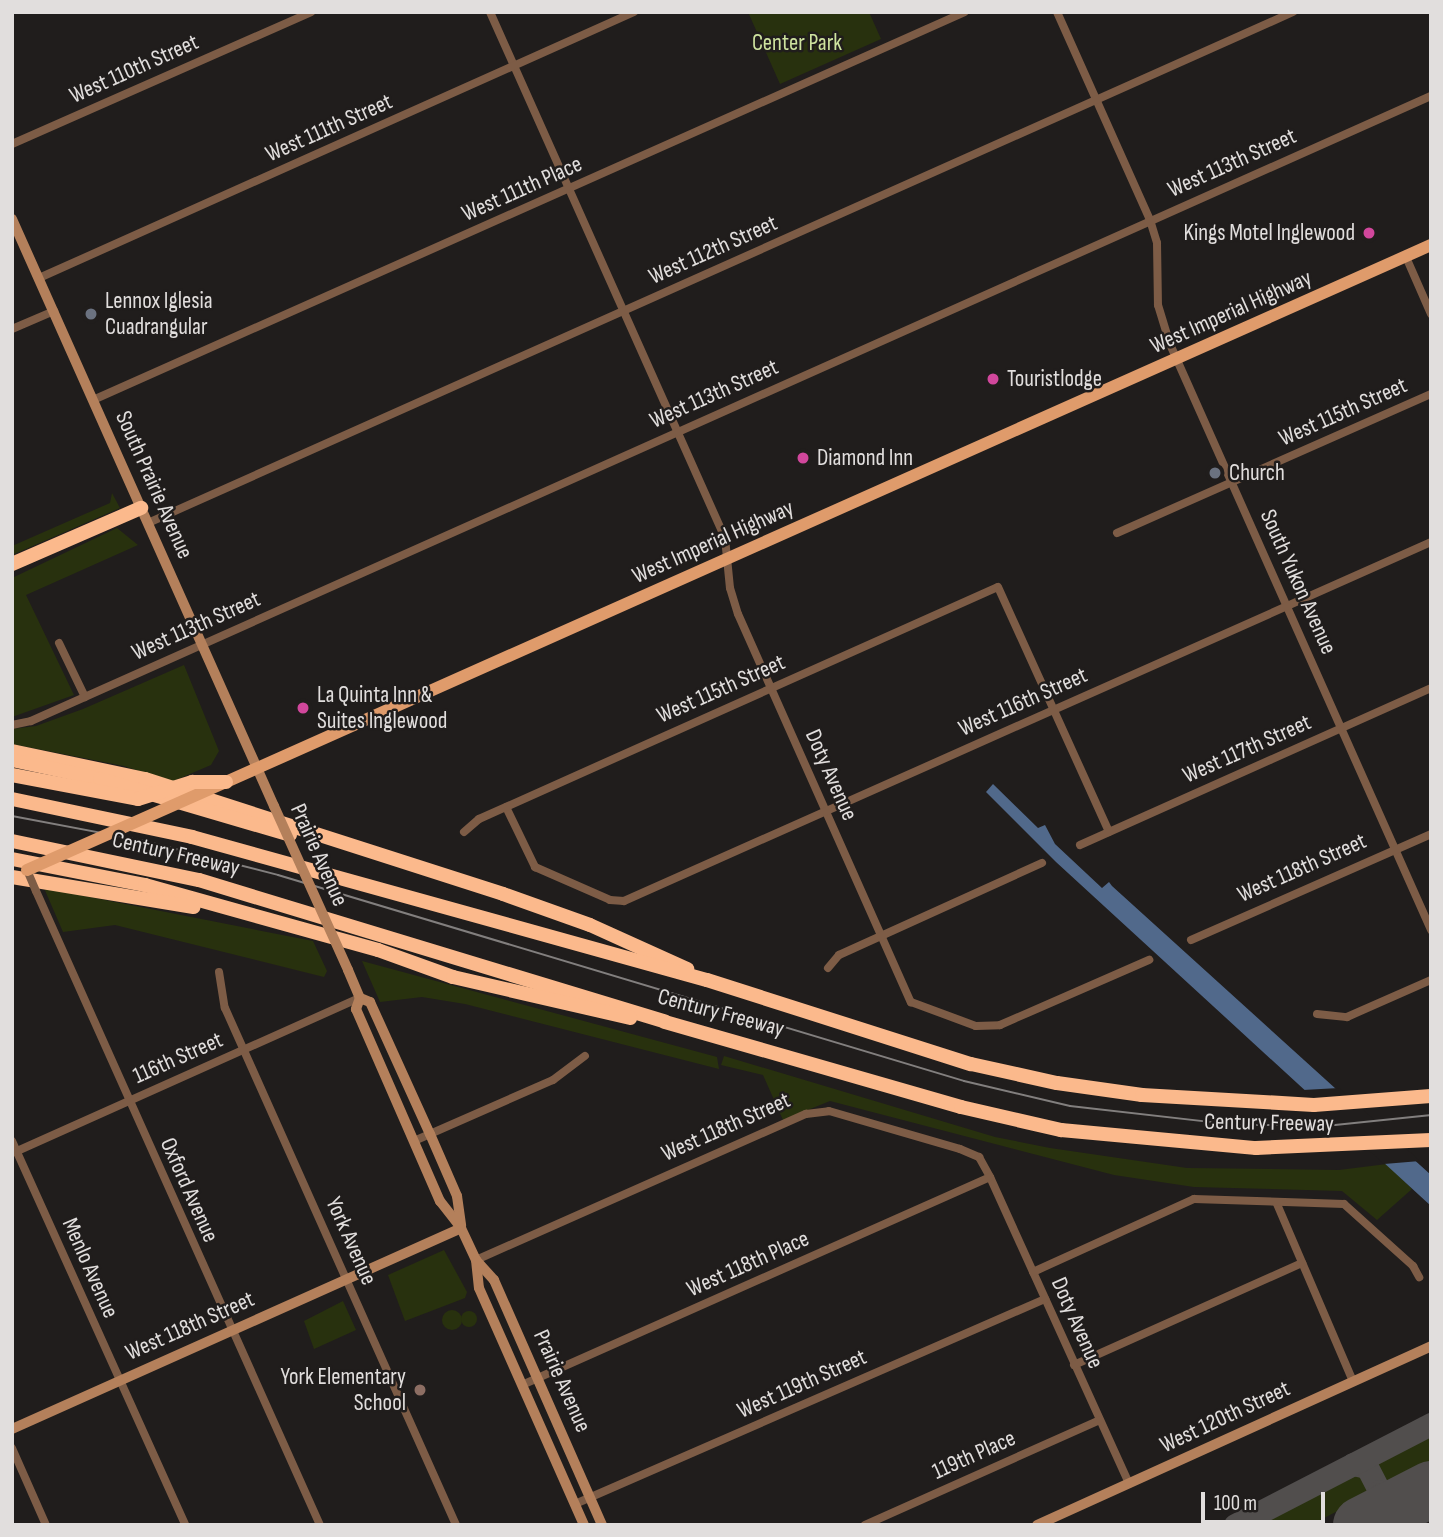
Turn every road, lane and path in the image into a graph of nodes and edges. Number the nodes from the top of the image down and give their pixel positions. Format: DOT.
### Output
graph roads {
  1 [pos="310,12"];
  2 [pos="490,12"];
  3 [pos="634,12"];
  4 [pos="965,12"];
  5 [pos="1057,12"];
  6 [pos="1293,12"];
  7 [pos="514,66"];
  8 [pos="1431,96"];
  9 [pos="1097,100"];
  10 [pos="12,144"];
  11 [pos="571,188"];
  12 [pos="12,219"];
  13 [pos="1150,220"];
  14 [pos="1431,245"];
  15 [pos="1406,257"];
  16 [pos="39,278"];
  17 [pos="54,311"];
  18 [pos="625,311"];
  19 [pos="1431,314"];
  20 [pos="12,329"];
  21 [pos="1176,359"];
  22 [pos="1431,394"];
  23 [pos="93,400"];
  24 [pos="677,431"];
  25 [pos="1232,482"];
  26 [pos="141,508"];
  27 [pos="148,523"];
  28 [pos="1117,533"];
  29 [pos="1431,542"];
  30 [pos="726,560"];
  31 [pos="12,564"];
  32 [pos="1287,606"];
  33 [pos="58,643"];
  34 [pos="202,644"];
  35 [pos="771,688"];
  36 [pos="1431,688"];
  37 [pos="85,697"];
  38 [pos="1054,709"];
  39 [pos="12,725"];
  40 [pos="1341,728"];
  41 [pos="12,751"];
  42 [pos="12,761"];
  43 [pos="257,769"];
  44 [pos="12,775"];
  45 [pos="226,782"];
  46 [pos="12,799"];
  47 [pos="506,807"];
  48 [pos="827,812"];
  49 [pos="464,832"];
  50 [pos="1110,832"];
  51 [pos="1431,834"];
  52 [pos="12,841"];
  53 [pos="1080,845"];
  54 [pos="1396,850"];
  55 [pos="12,859"];
  56 [pos="390,860"];
  57 [pos="1042,863"];
  58 [pos="27,870"];
  59 [pos="12,877"];
  60 [pos="264,918"];
  61 [pos="1431,930"];
  62 [pos="881,934"];
  63 [pos="1191,940"];
  64 [pos="1149,960"];
  65 [pos="828,968"];
  66 [pos="219,972"];
  67 [pos="707,980"];
  68 [pos="1431,980"];
  69 [pos="360,998"];
  70 [pos="1318,1014"];
  71 [pos="665,1022"];
  72 [pos="244,1049"];
  73 [pos="585,1056"];
  74 [pos="1431,1096"];
  75 [pos="128,1101"];
  76 [pos="430,1134"];
  77 [pos="1431,1140"];
  78 [pos="12,1141"];
  79 [pos="414,1141"];
  80 [pos="15,1152"];
  81 [pos="990,1177"];
  82 [pos="1276,1204"];
  83 [pos="461,1228"];
  84 [pos="476,1260"];
  85 [pos="1302,1263"];
  86 [pos="1033,1272"];
  87 [pos="1419,1277"];
  88 [pos="347,1278"];
  89 [pos="1045,1299"];
  90 [pos="231,1330"];
  91 [pos="1431,1346"];
  92 [pos="1074,1365"];
  93 [pos="538,1378"];
  94 [pos="120,1380"];
  95 [pos="1353,1381"];
  96 [pos="522,1385"];
  97 [pos="1100,1420"];
  98 [pos="12,1429"];
  99 [pos="12,1448"];
  100 [pos="1129,1484"];
  101 [pos="590,1497"];
  102 [pos="575,1504"];
  103 [pos="46,1525"];
  104 [pos="184,1525"];
  105 [pos="320,1525"];
  106 [pos="456,1525"];
  107 [pos="584,1525"];
  108 [pos="602,1525"];
  109 [pos="865,1525"];
  110 [pos="1037,1525"];
  1 -- 10 [label="street, West 110th Street"];
  2 -- 7 [label="street, Doty Avenue"];
  3 -- 7 [label="street, West 111th Street"];
  4 -- 11 [label="street, West 111th Place"];
  5 -- 9 [label="street, South Yukon Avenue"];
  6 -- 9 [label="street, West 112th Street"];
  7 -- 11 [label="street, Doty Avenue"];
  7 -- 16 [label="street, West 111th Street"];
  8 -- 13 [label="street, West 113th Street"];
  9 -- 13 [label="street, South Yukon Avenue"];
  9 -- 18 [label="street, West 112th Street"];
  11 -- 18 [label="street, Doty Avenue"];
  11 -- 23 [label="street, West 111th Place"];
  12 -- 16 [label="main road, South Prairie Avenue"];
  13 -- 21 [label="street, South Yukon Avenue"];
  13 -- 24 [label="street, West 113th Street"];
  14 -- 15 [label="main road, West Imperial Highway"];
  15 -- 19 [label="street"];
  15 -- 21 [label="main road, West Imperial Highway"];
  16 -- 17 [label="main road, South Prairie Avenue"];
  17 -- 20 [label="street"];
  17 -- 23 [label="main road, South Prairie Avenue"];
  18 -- 24 [label="street, Doty Avenue"];
  18 -- 27 [label="street, West 112th Street"];
  21 -- 25 [label="street, South Yukon Avenue"];
  21 -- 30 [label="main road, West Imperial Highway"];
  22 -- 25 [label="street, West 115th Street"];
  23 -- 26 [label="main road, South Prairie Avenue"];
  24 -- 30 [label="street, Doty Avenue"];
  24 -- 34 [label="street, West 113th Street"];
  25 -- 28 [label="street, West 115th Street"];
  25 -- 32 [label="street, South Yukon Avenue"];
  26 -- 27 [label="main road, South Prairie Avenue"];
  26 -- 31 [label="highway"];
  27 -- 34 [label="main road, South Prairie Avenue"];
  29 -- 32 [label="street, West 116th Street"];
  30 -- 35 [label="street, Doty Avenue"];
  30 -- 43 [label="main road, West Imperial Highway"];
  32 -- 38 [label="street, West 116th Street"];
  32 -- 40 [label="street, South Yukon Avenue"];
  33 -- 37 [label="street"];
  34 -- 37 [label="street, West 113th Street"];
  34 -- 43 [label="main road, South Prairie Avenue"];
  35 -- 38 [label="street, West 115th Street"];
  35 -- 47 [label="street, West 115th Street"];
  35 -- 48 [label="street, Doty Avenue"];
  36 -- 40 [label="street, West 117th Street"];
  37 -- 39 [label="street, West 113th Street"];
  38 -- 48 [label="street, West 116th Street"];
  38 -- 50 [label="street"];
  40 -- 50 [label="street, West 117th Street"];
  40 -- 54 [label="street, South Yukon Avenue"];
  41 -- 56 [label="highway"];
  42 -- 56 [label="highway"];
  43 -- 45 [label="main road, West Imperial Highway"];
  43 -- 69 [label="main road, Prairie Avenue, bridge"];
  44 -- 45 [label="highway, bridge"];
  45 -- 58 [label="main road, West Imperial Highway, bridge"];
  46 -- 67 [label="highway, Century Freeway"];
  47 -- 48 [label="street, West 116th Street"];
  47 -- 49 [label="street, West 115th Street"];
  48 -- 62 [label="street, Doty Avenue"];
  50 -- 53 [label="street, West 117th Street"];
  51 -- 54 [label="street, West 118th Street"];
  52 -- 71 [label="highway, Century Freeway"];
  54 -- 61 [label="street, South Yukon Avenue"];
  54 -- 63 [label="street, West 118th Street"];
  55 -- 60 [label="highway"];
  56 -- 67 [label="highway"];
  57 -- 62 [label="street"];
  58 -- 59 [label="main road, West Imperial Highway"];
  58 -- 75 [label="street, Oxford Avenue, bridge"];
  59 -- 60 [label="highway"];
  60 -- 71 [label="highway"];
  62 -- 64 [label="street, Doty Avenue"];
  62 -- 65 [label="street"];
  66 -- 72 [label="street, York Avenue"];
  67 -- 74 [label="highway, Century Freeway"];
  68 -- 70 [label="street"];
  69 -- 72 [label="street, 116th Street"];
  69 -- 76 [label="main road, Prairie Avenue"];
  69 -- 79 [label="main road, Prairie Avenue"];
  71 -- 77 [label="highway, Century Freeway"];
  72 -- 75 [label="street, 116th Street"];
  72 -- 88 [label="street, York Avenue"];
  73 -- 76 [label="street"];
  75 -- 80 [label="street, 116th Street"];
  75 -- 90 [label="street, Oxford Avenue"];
  76 -- 79 [label="street"];
  76 -- 83 [label="main road, Prairie Avenue"];
  78 -- 80 [label="street, Menlo Avenue"];
  79 -- 83 [label="main road, Prairie Avenue"];
  80 -- 94 [label="street, Menlo Avenue"];
  81 -- 84 [label="street, West 118th Street"];
  81 -- 86 [label="street, Doty Avenue"];
  81 -- 93 [label="street, West 118th Place"];
  82 -- 85 [label="street"];
  82 -- 86 [label="street"];
  82 -- 87 [label="street"];
  83 -- 84 [label="main road, Prairie Avenue"];
  83 -- 88 [label="main road, West 118th Street"];
  84 -- 93 [label="main road, Prairie Avenue"];
  84 -- 96 [label="main road, Prairie Avenue"];
  85 -- 92 [label="street"];
  85 -- 95 [label="street"];
  86 -- 89 [label="street, Doty Avenue"];
  88 -- 90 [label="main road, West 118th Street"];
  88 -- 106 [label="street, York Avenue"];
  89 -- 92 [label="street, Doty Avenue"];
  89 -- 101 [label="street, West 119th Street"];
  90 -- 94 [label="main road, West 118th Street"];
  90 -- 105 [label="street, Oxford Avenue"];
  91 -- 95 [label="main road, West 120th Street"];
  92 -- 97 [label="street, Doty Avenue"];
  93 -- 96 [label="street, West 118th Place"];
  93 -- 101 [label="main road, Prairie Avenue"];
  94 -- 98 [label="main road, West 118th Street"];
  94 -- 104 [label="street, Menlo Avenue"];
  95 -- 100 [label="main road, West 120th Street"];
  96 -- 102 [label="main road, Prairie Avenue"];
  97 -- 100 [label="street, Doty Avenue"];
  97 -- 109 [label="street, 119th Place"];
  99 -- 103 [label="street"];
  100 -- 110 [label="main road, West 120th Street"];
  101 -- 102 [label="street, West 119th Street"];
  101 -- 108 [label="main road, Prairie Avenue"];
  102 -- 107 [label="main road, Prairie Avenue"];
}
